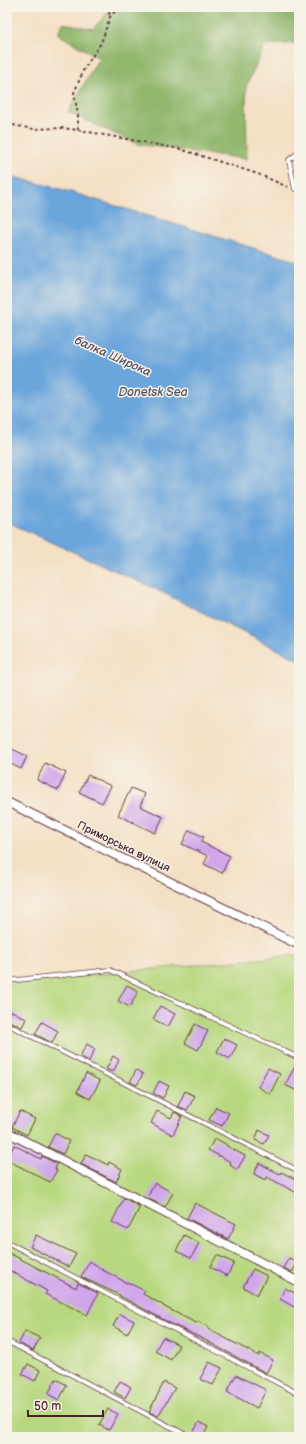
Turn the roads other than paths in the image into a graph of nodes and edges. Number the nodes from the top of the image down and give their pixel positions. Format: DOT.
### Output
graph roads {
  1 [pos="299,152"];
  2 [pos="295,190"];
  3 [pos="7,802"];
  4 [pos="299,945"];
  5 [pos="7,981"];
  6 [pos="7,1024"];
  7 [pos="299,1058"];
  8 [pos="7,1132"];
  9 [pos="299,1171"];
  10 [pos="7,1242"];
  11 [pos="299,1282"];
  12 [pos="7,1341"];
  13 [pos="299,1394"];
  14 [pos="190,1437"];
  1 -- 2 [label="lane"];
  3 -- 4 [label="street, Приморська вулиця"];
  5 -- 7 [label="lane"];
  6 -- 9 [label="lane"];
  8 -- 11 [label="street"];
  10 -- 13 [label="lane"];
  12 -- 14 [label="lane"];
}
